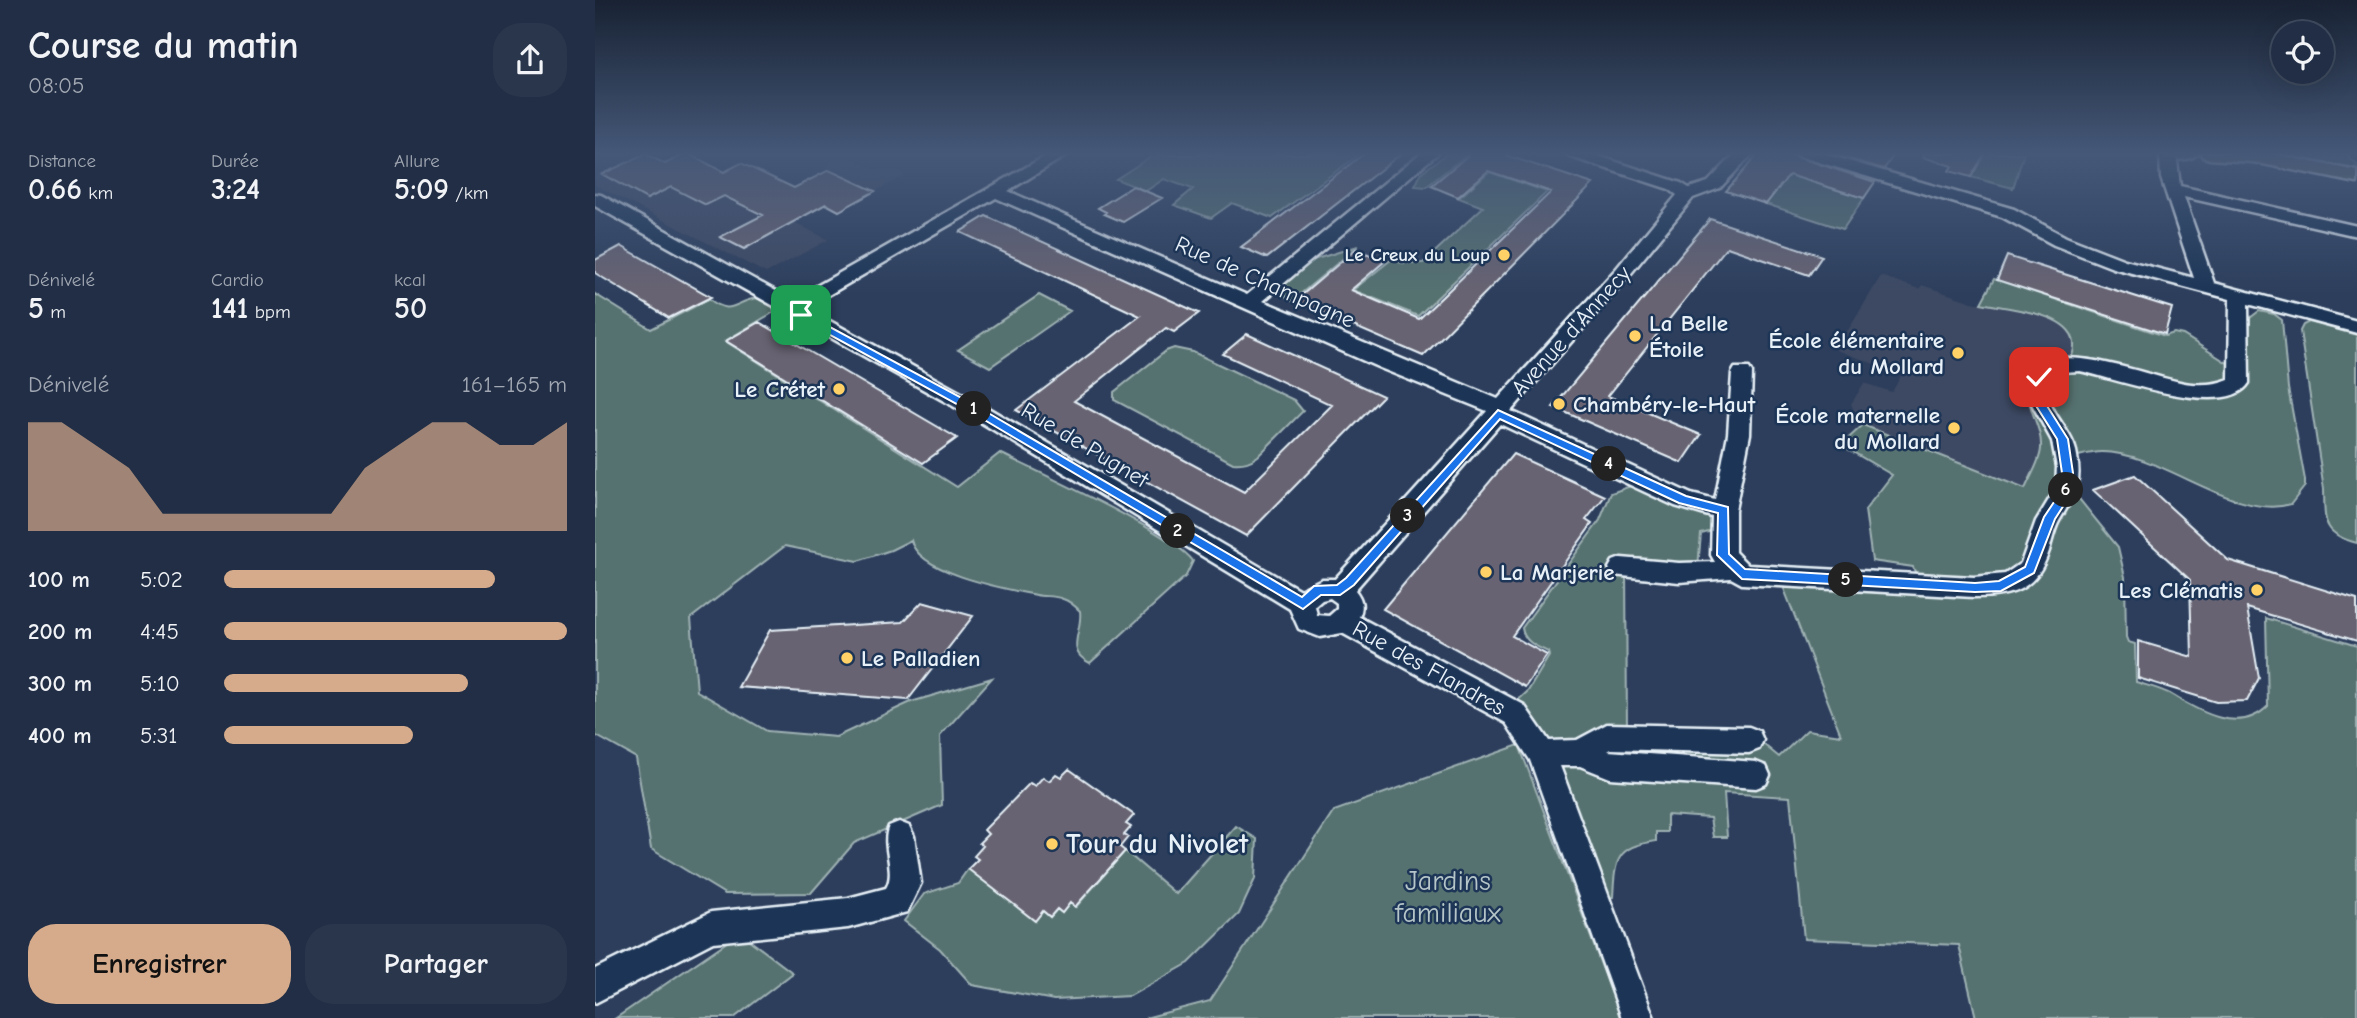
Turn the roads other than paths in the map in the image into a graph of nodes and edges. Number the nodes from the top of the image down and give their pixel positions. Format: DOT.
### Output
graph roads {
  1 [pos="596,201"];
  2 [pos="982,201"];
  3 [pos="1017,201"];
  4 [pos="1373,201"];
  5 [pos="1682,201"];
  6 [pos="1966,201"];
  7 [pos="2178,201"];
  8 [pos="2222,201"];
  9 [pos="2357,231"];
  10 [pos="2205,285"];
  11 [pos="2239,295"];
  12 [pos="1250,302"];
  13 [pos="790,309"];
  14 [pos="2357,327"];
  15 [pos="1742,373"];
  16 [pos="1500,411"];
  17 [pos="1724,510"];
  18 [pos="1621,568"];
  19 [pos="1736,568"];
  20 [pos="1340,590"];
  21 [pos="1303,604"];
  22 [pos="1343,621"];
  23 [pos="1749,740"];
  24 [pos="1581,753"];
  25 [pos="1542,754"];
  26 [pos="1756,775"];
  27 [pos="899,836"];
  28 [pos="595,987"];
  29 [pos="1638,1018"];
  1 -- 13 [label="street, Rue de Pugnet"];
  2 -- 13 [label="street"];
  3 -- 12 [label="street, Rue de Champagne"];
  4 -- 12 [label="street"];
  5 -- 16 [label="street, Avenue d'Annecy"];
  6 -- 10 [label="street"];
  7 -- 10 [label="street"];
  8 -- 9 [label="street"];
  10 -- 11 [label="street"];
  11 -- 14 [label="street"];
  11 -- 19 [label="street"];
  12 -- 16 [label="street, Rue de Champagne"];
  13 -- 21 [label="street, Rue de Pugnet"];
  15 -- 17 [label="street"];
  16 -- 17 [label="street, Rue de Champagne"];
  16 -- 20 [label="street, Avenue d'Annecy"];
  17 -- 19 [label="street"];
  18 -- 19 [label="street"];
  20 -- 21 [label="street"];
  20 -- 22 [label="street"];
  21 -- 22 [label="street"];
  22 -- 25 [label="street, Rue des Flandres"];
  23 -- 24 [label="street"];
  24 -- 25 [label="street"];
  24 -- 26 [label="street"];
  25 -- 29 [label="street"];
  27 -- 28 [label="street"];
}
